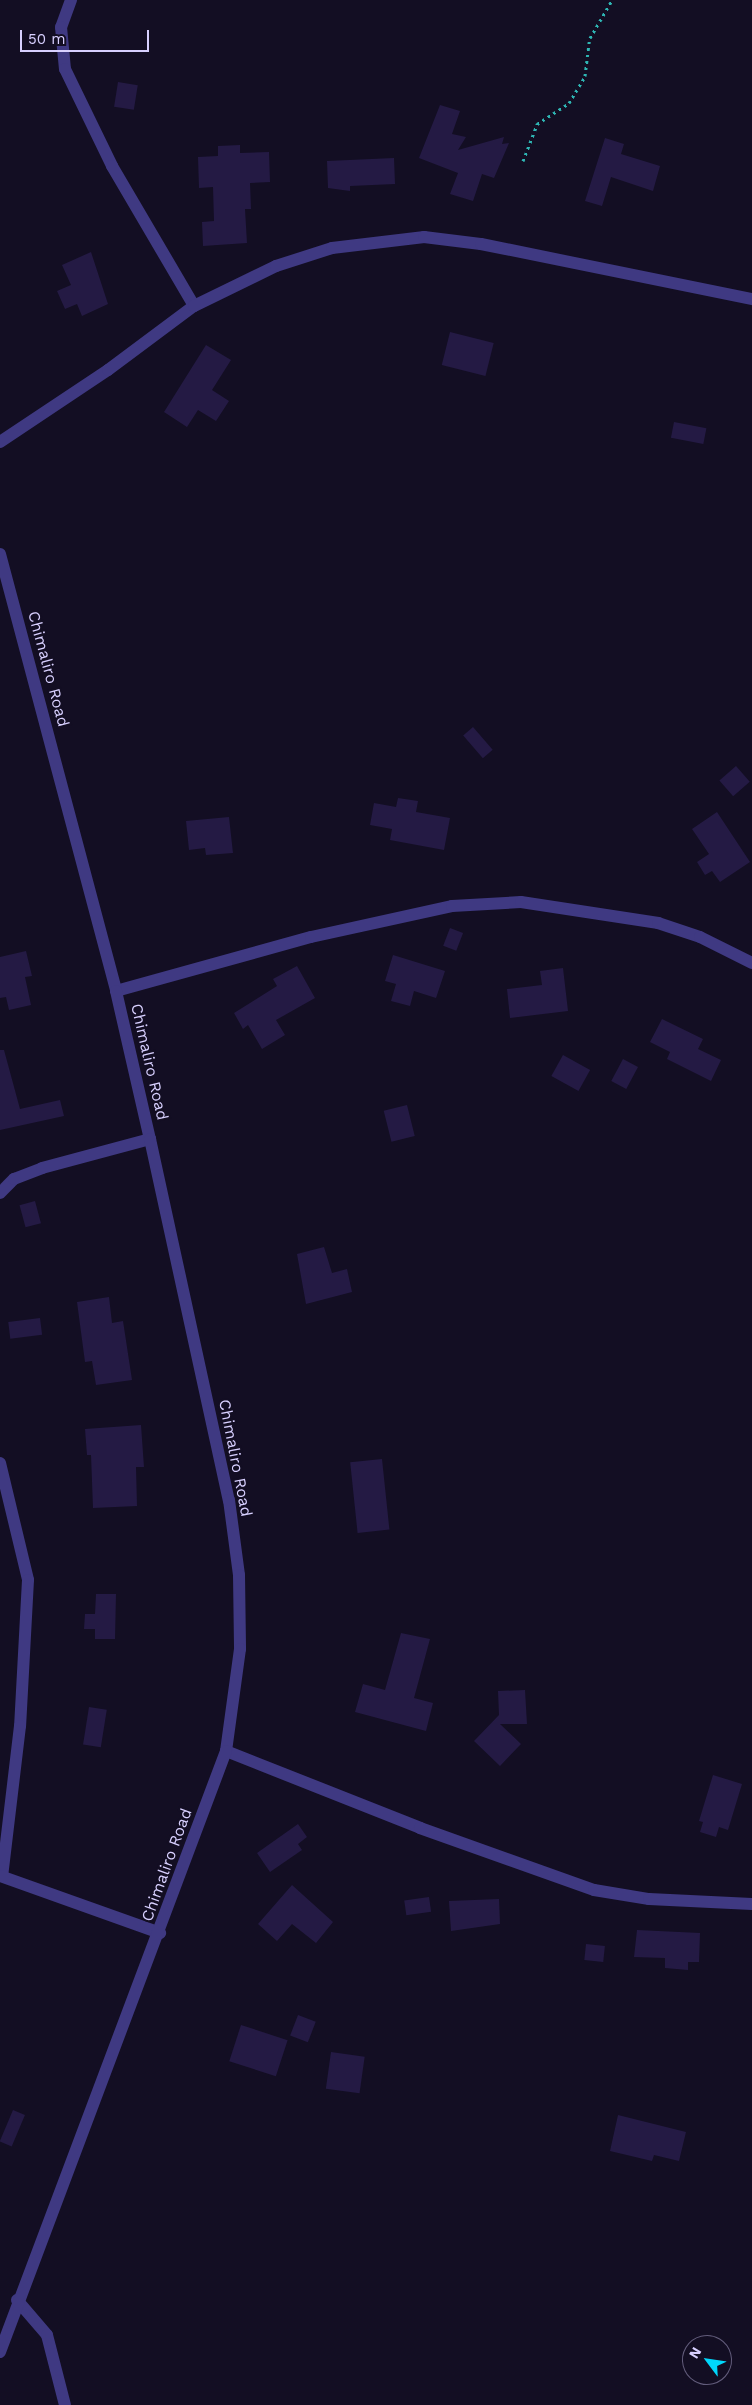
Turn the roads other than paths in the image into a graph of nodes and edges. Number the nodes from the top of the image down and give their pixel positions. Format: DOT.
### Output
graph roads {
  1 [pos="72,0"];
  2 [pos="752,299"];
  3 [pos="194,306"];
  4 [pos="0,442"];
  5 [pos="0,554"];
  6 [pos="752,963"];
  7 [pos="116,990"];
  8 [pos="150,1139"];
  9 [pos="0,1193"];
  10 [pos="0,1462"];
  11 [pos="226,1751"];
  12 [pos="1,1876"];
  13 [pos="752,1904"];
  14 [pos="160,1933"];
  15 [pos="17,2300"];
  16 [pos="0,2352"];
  17 [pos="65,2405"];
  1 -- 3 [label="street"];
  2 -- 3 [label="street"];
  3 -- 4 [label="street"];
  5 -- 7 [label="street, Chimaliro Road"];
  6 -- 7 [label="street"];
  7 -- 8 [label="street, Chimaliro Road"];
  8 -- 9 [label="street"];
  8 -- 11 [label="street, Chimaliro Road"];
  10 -- 12 [label="street"];
  11 -- 13 [label="street"];
  11 -- 14 [label="street, Chimaliro Road"];
  12 -- 14 [label="street"];
  14 -- 15 [label="street, Chimaliro Road"];
  15 -- 16 [label="street, Chimaliro Road"];
  15 -- 17 [label="street"];
}
